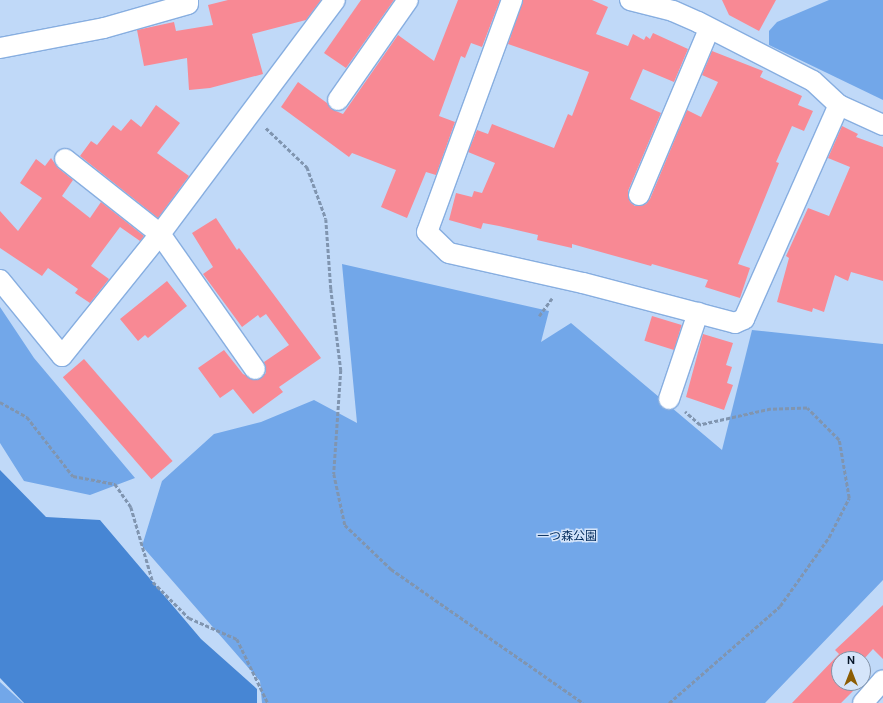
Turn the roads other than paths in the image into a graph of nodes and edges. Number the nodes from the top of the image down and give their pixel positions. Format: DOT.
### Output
graph roads {
  1 [pos="188,0"];
  2 [pos="335,0"];
  3 [pos="408,0"];
  4 [pos="512,0"];
  5 [pos="630,0"];
  6 [pos="709,29"];
  7 [pos="0,48"];
  8 [pos="338,100"];
  9 [pos="839,105"];
  10 [pos="883,125"];
  11 [pos="66,159"];
  12 [pos="639,195"];
  13 [pos="160,234"];
  14 [pos="0,280"];
  15 [pos="698,313"];
  16 [pos="255,369"];
  17 [pos="669,399"];
  18 [pos="883,680"];
  19 [pos="863,703"];
  1 -- 7 [label="street"];
  2 -- 13 [label="street"];
  3 -- 8 [label="street"];
  4 -- 15 [label="street"];
  5 -- 6 [label="street"];
  6 -- 9 [label="street"];
  6 -- 12 [label="street"];
  9 -- 10 [label="street"];
  9 -- 15 [label="street"];
  11 -- 13 [label="street"];
  13 -- 14 [label="street"];
  13 -- 16 [label="street"];
  15 -- 17 [label="street"];
  18 -- 19 [label="street"];
}
